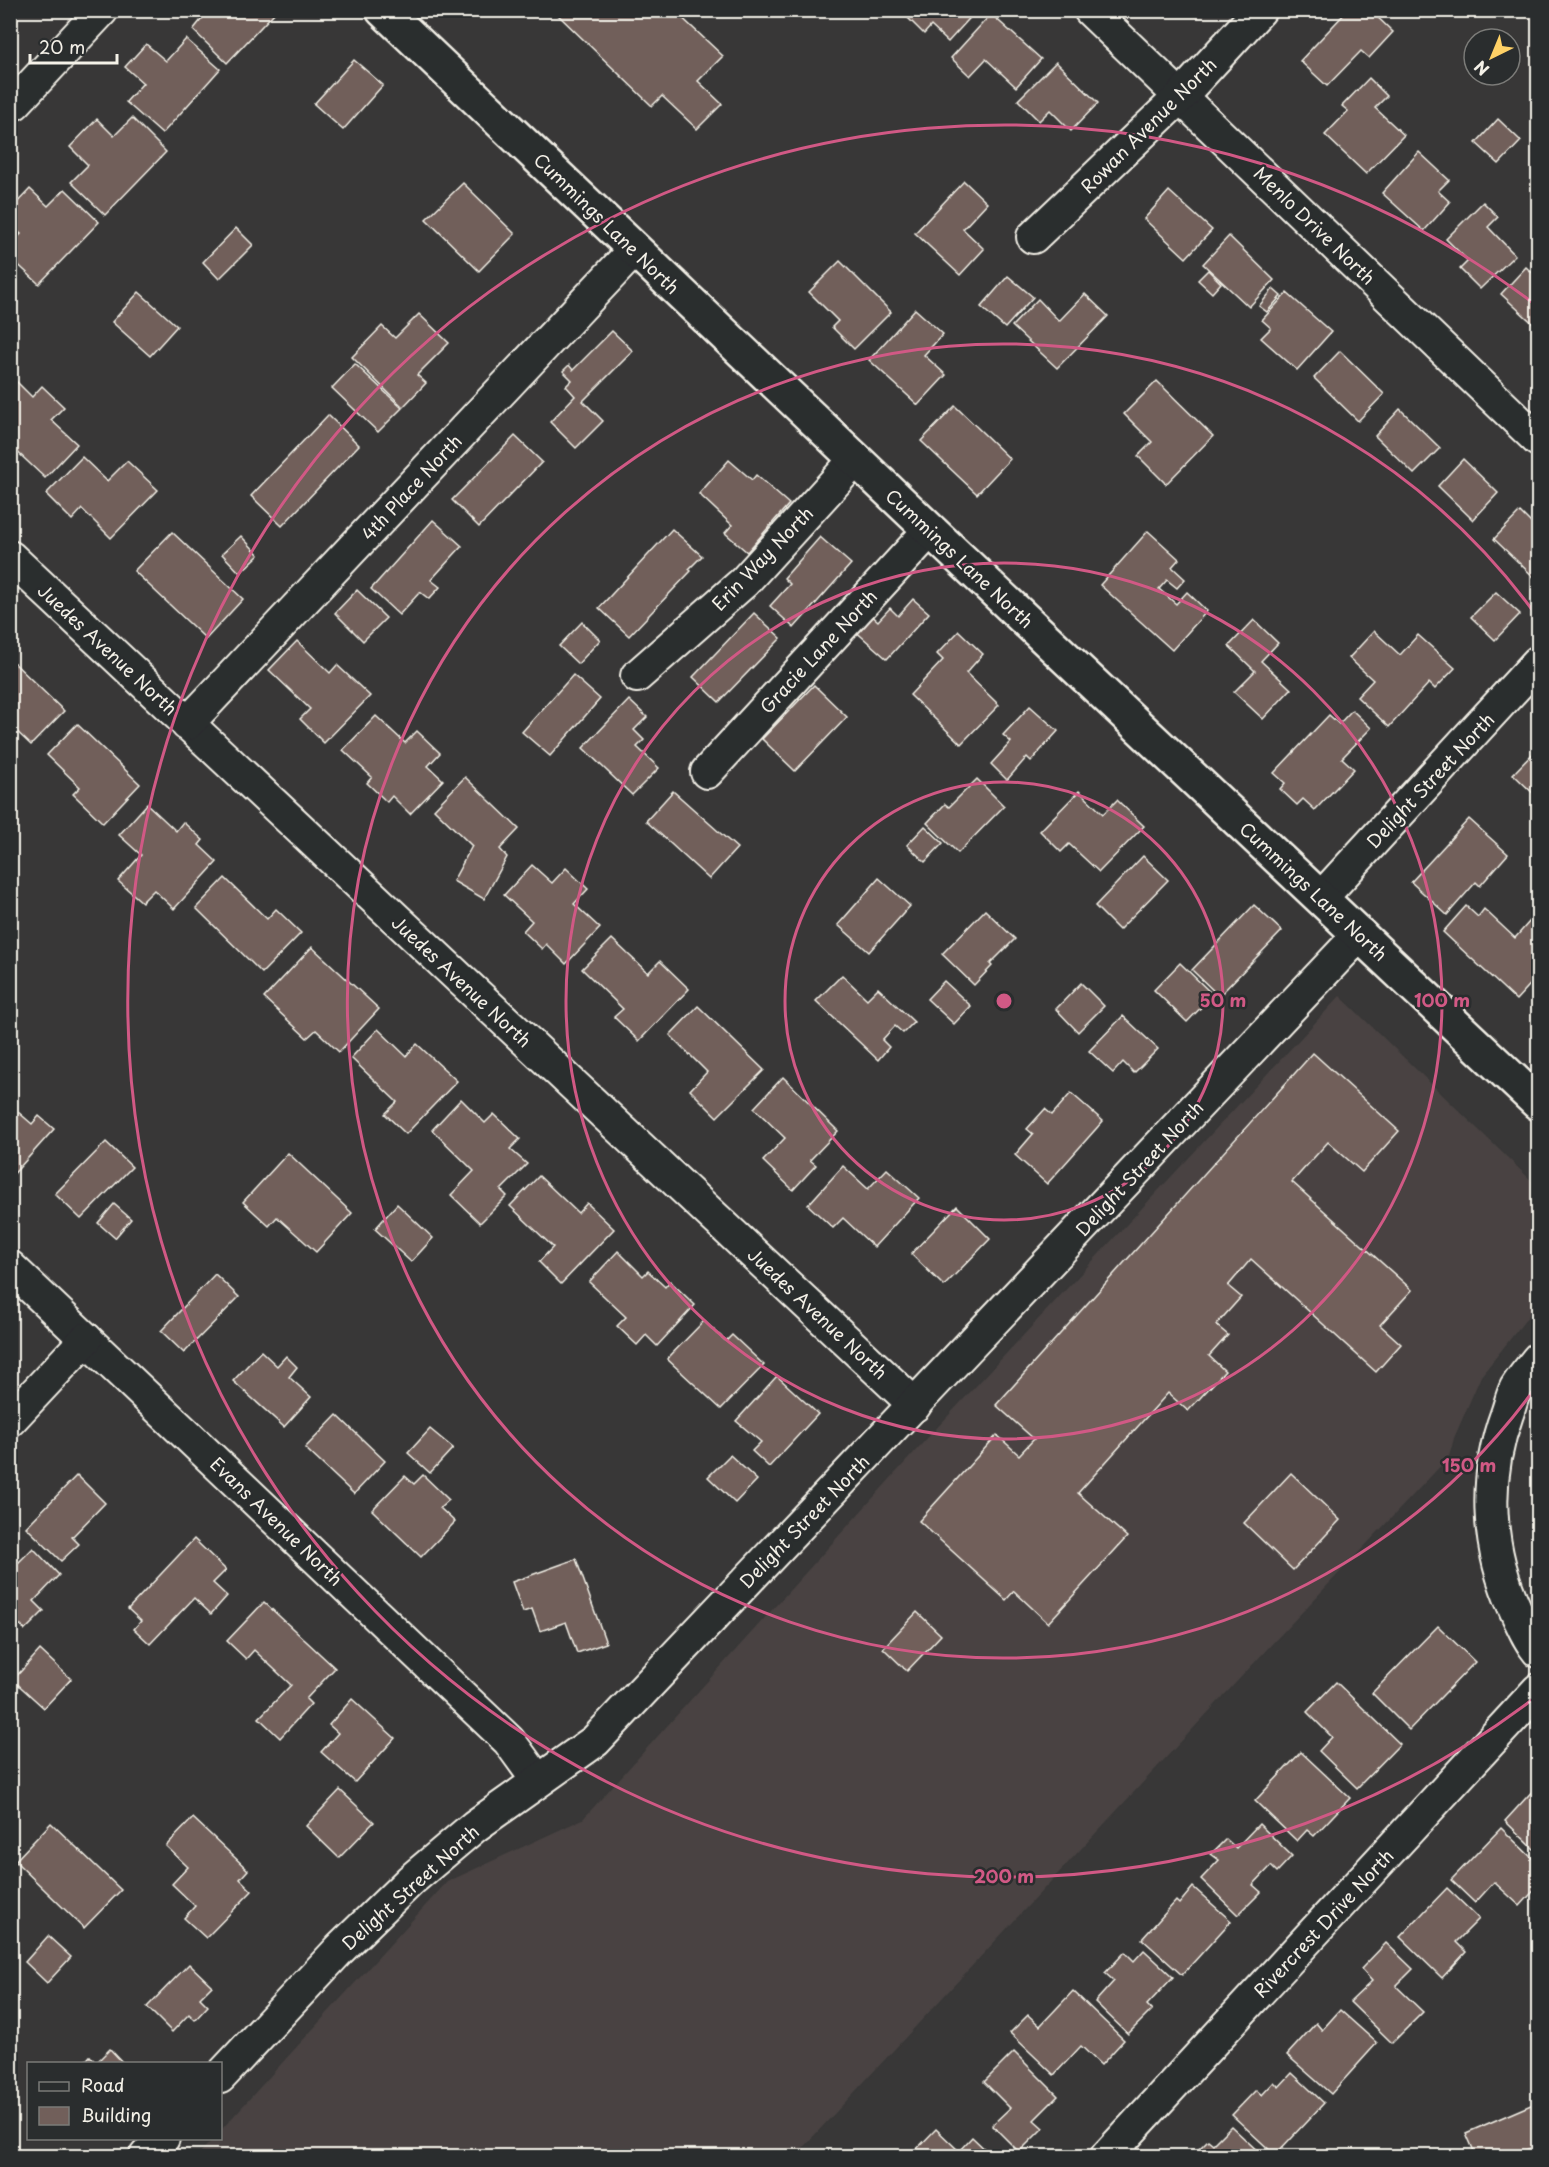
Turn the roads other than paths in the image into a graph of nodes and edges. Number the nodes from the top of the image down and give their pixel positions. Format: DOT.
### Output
graph roads {
  1 [pos="102,10"];
  2 [pos="383,10"];
  3 [pos="1090,10"];
  4 [pos="1260,10"];
  5 [pos="1180,96"];
  6 [pos="15,103"];
  7 [pos="1033,237"];
  8 [pos="635,249"];
  9 [pos="1539,440"];
  10 [pos="856,459"];
  11 [pos="930,530"];
  12 [pos="10,556"];
  13 [pos="1539,662"];
  14 [pos="637,676"];
  15 [pos="188,724"];
  16 [pos="707,772"];
  17 [pos="1322,898"];
  18 [pos="1360,934"];
  19 [pos="1539,1103"];
  20 [pos="10,1267"];
  21 [pos="86,1340"];
  22 [pos="1539,1359"];
  23 [pos="915,1404"];
  24 [pos="10,1420"];
  25 [pos="1539,1651"];
  26 [pos="1539,1690"];
  27 [pos="538,1781"];
  28 [pos="222,2075"];
  29 [pos="162,2140"];
  30 [pos="146,2157"];
  31 [pos="1107,2157"];
  1 -- 6 [label="street"];
  2 -- 8 [label="street, Cummings Lane North"];
  3 -- 5 [label="street, Menlo Drive North"];
  4 -- 5 [label="street, Rowan Avenue North"];
  5 -- 7 [label="street, Rowan Avenue North"];
  5 -- 9 [label="street, Menlo Drive North"];
  8 -- 10 [label="street, Cummings Lane North"];
  8 -- 15 [label="street, 4th Place North"];
  10 -- 11 [label="street, Cummings Lane North"];
  10 -- 14 [label="street, Erin Way North"];
  11 -- 16 [label="street, Gracie Lane North"];
  11 -- 17 [label="street, Cummings Lane North"];
  12 -- 15 [label="street, Juedes Avenue North"];
  13 -- 17 [label="street, Delight Street North"];
  15 -- 23 [label="street, Juedes Avenue North"];
  17 -- 18 [label="street, Cummings Lane North"];
  18 -- 19 [label="street, Cummings Lane North"];
  18 -- 23 [label="street, Delight Street North"];
  20 -- 21 [label="street, Evans Avenue North"];
  21 -- 24 [label="street"];
  21 -- 27 [label="street, Evans Avenue North"];
  22 -- 25 [label="street"];
  23 -- 27 [label="street, Delight Street North"];
  26 -- 31 [label="street, Rivercrest Drive North"];
  27 -- 28 [label="street, Delight Street North"];
  29 -- 30 [label="street"];
}
